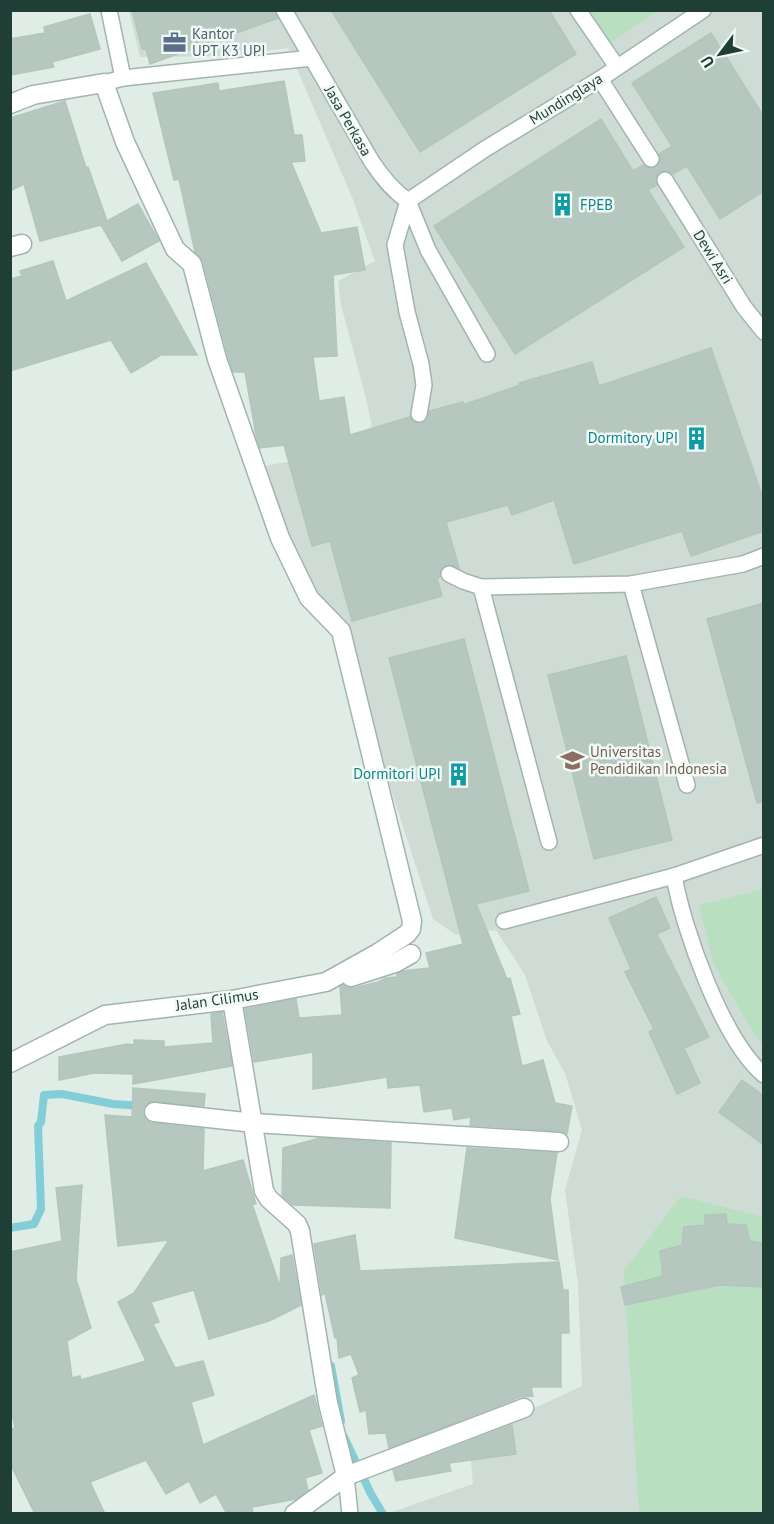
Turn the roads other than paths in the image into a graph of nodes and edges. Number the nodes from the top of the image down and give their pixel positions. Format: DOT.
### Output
graph roads {
  1 [pos="109,10"];
  2 [pos="284,10"];
  3 [pos="578,10"];
  4 [pos="704,10"];
  5 [pos="312,58"];
  6 [pos="617,67"];
  7 [pos="123,78"];
  8 [pos="600,79"];
  9 [pos="104,83"];
  10 [pos="10,104"];
  11 [pos="651,159"];
  12 [pos="664,180"];
  13 [pos="408,201"];
  14 [pos="764,332"];
  15 [pos="487,354"];
  16 [pos="419,414"];
  17 [pos="764,556"];
  18 [pos="449,574"];
  19 [pos="632,584"];
  20 [pos="482,587"];
  21 [pos="687,785"];
  22 [pos="549,842"];
  23 [pos="764,845"];
  24 [pos="674,876"];
  25 [pos="504,921"];
  26 [pos="411,954"];
  27 [pos="326,982"];
  28 [pos="232,999"];
  29 [pos="10,1063"];
  30 [pos="764,1075"];
  31 [pos="154,1112"];
  32 [pos="254,1123"];
  33 [pos="559,1142"];
  34 [pos="524,1408"];
  35 [pos="346,1476"];
  36 [pos="294,1514"];
  37 [pos="350,1514"];
  1 -- 7 [label="lane"];
  2 -- 5 [label="lane, Jasa Perkasa"];
  3 -- 6 [label="lane"];
  4 -- 6 [label="lane, Mundinglaya"];
  5 -- 7 [label="lane"];
  5 -- 13 [label="lane, Jasa Perkasa"];
  6 -- 8 [label="lane, Mundinglaya"];
  7 -- 9 [label="lane"];
  8 -- 11 [label="lane"];
  8 -- 13 [label="lane, Mundinglaya"];
  9 -- 10 [label="street"];
  9 -- 27 [label="street, Jalan Cilimus"];
  12 -- 14 [label="lane, Dewi Asri"];
  13 -- 15 [label="lane"];
  13 -- 16 [label="lane"];
  17 -- 19 [label="lane"];
  18 -- 20 [label="lane"];
  19 -- 20 [label="lane"];
  19 -- 21 [label="lane"];
  20 -- 22 [label="lane"];
  23 -- 24 [label="lane"];
  24 -- 25 [label="lane"];
  24 -- 30 [label="lane"];
  26 -- 27 [label="street"];
  27 -- 28 [label="street, Jalan Cilimus"];
  28 -- 29 [label="street, Jalan Cilimus"];
  28 -- 32 [label="street"];
  31 -- 32 [label="street"];
  32 -- 33 [label="street"];
  32 -- 35 [label="street"];
  34 -- 35 [label="street"];
  35 -- 36 [label="street"];
  35 -- 37 [label="lane"];
}
